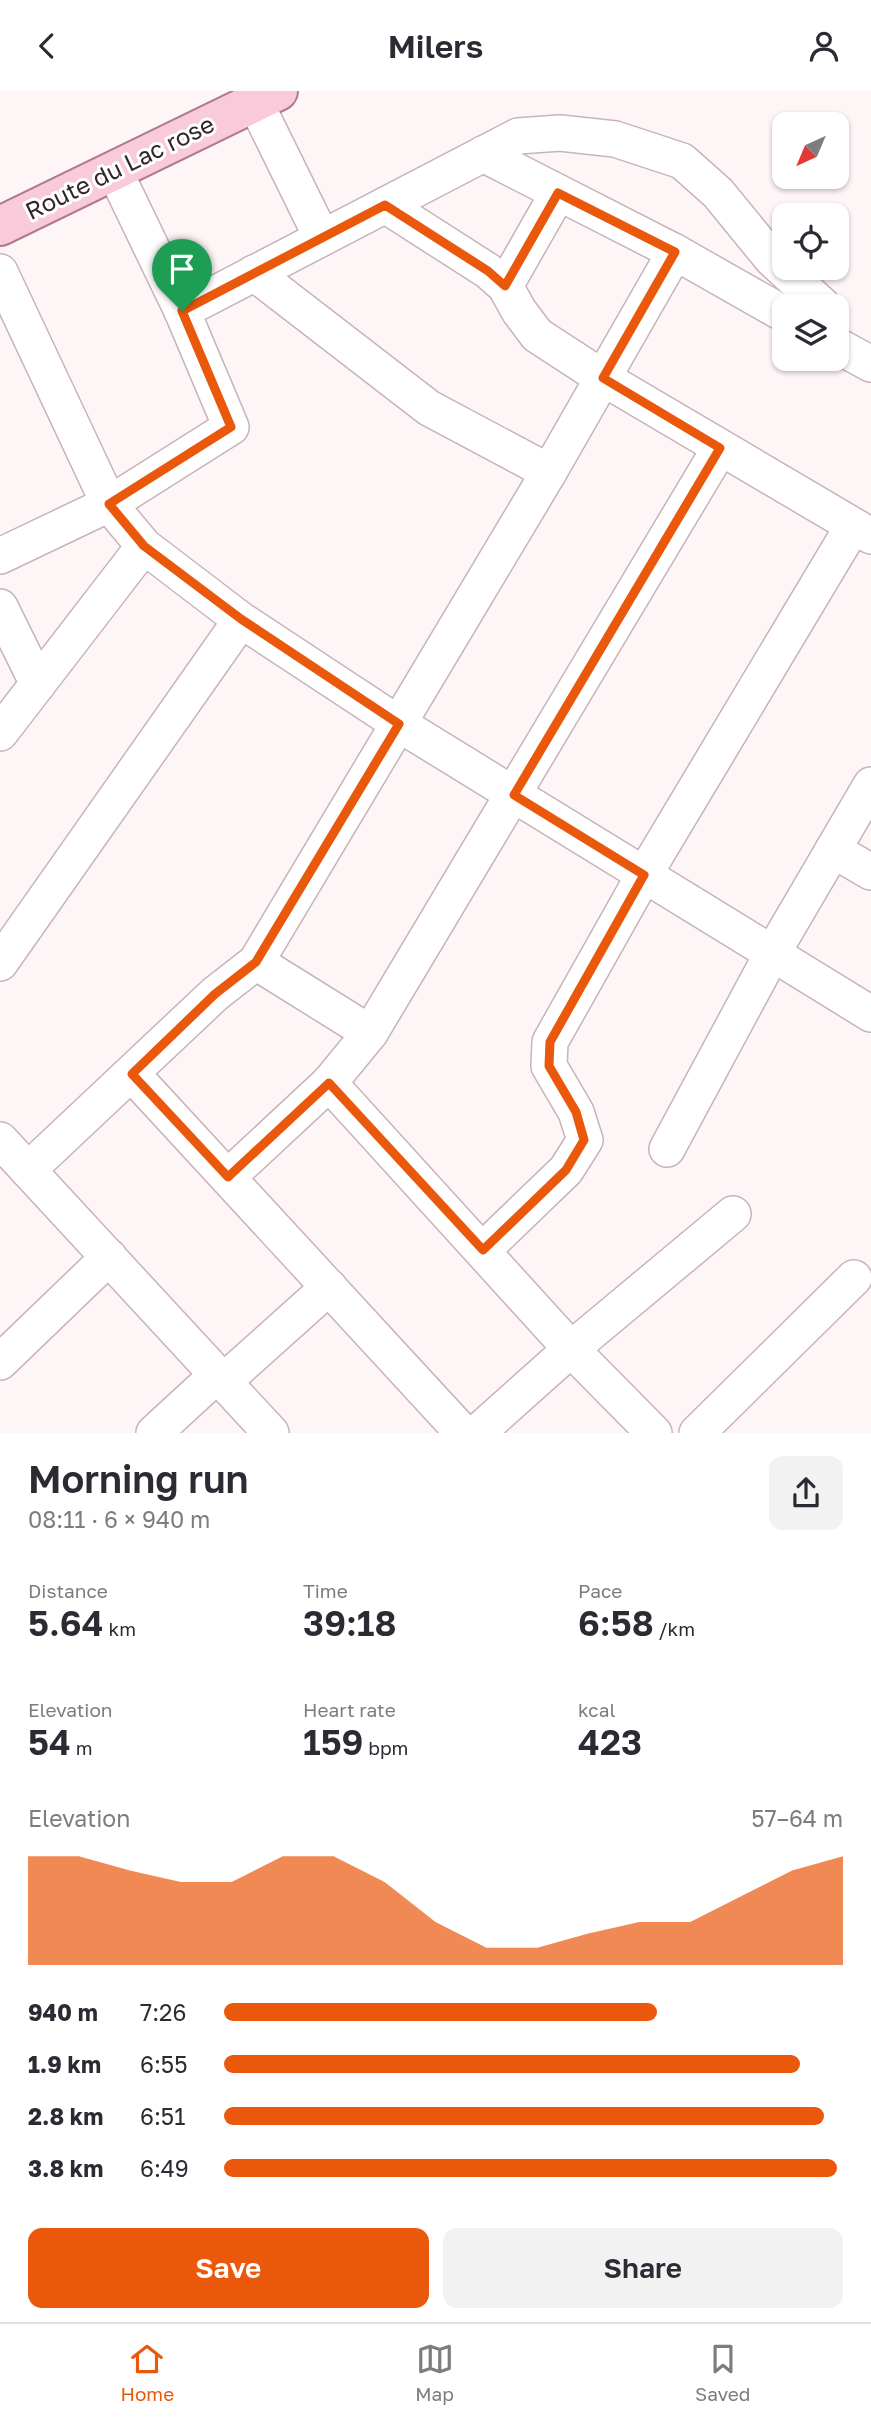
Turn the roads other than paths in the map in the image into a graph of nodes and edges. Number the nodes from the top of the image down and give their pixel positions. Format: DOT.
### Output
graph roads {
  1 [pos="267,97"];
  2 [pos="483,154"];
  3 [pos="114,170"];
  4 [pos="558,193"];
  5 [pos="385,205"];
  6 [pos="0,226"];
  7 [pos="322,238"];
  8 [pos="675,252"];
  9 [pos="0,272"];
  10 [pos="254,273"];
  11 [pos="505,286"];
  12 [pos="810,294"];
  13 [pos="772,307"];
  14 [pos="182,311"];
  15 [pos="849,325"];
  16 [pos="871,336"];
  17 [pos="849,352"];
  18 [pos="871,364"];
  19 [pos="603,378"];
  20 [pos="720,448"];
  21 [pos="549,472"];
  22 [pos="109,504"];
  23 [pos="862,531"];
  24 [pos="144,546"];
  25 [pos="0,556"];
  26 [pos="0,607"];
  27 [pos="241,619"];
  28 [pos="38,684"];
  29 [pos="399,724"];
  30 [pos="0,733"];
  31 [pos="871,785"];
  32 [pos="514,795"];
  33 [pos="833,850"];
  34 [pos="871,872"];
  35 [pos="644,875"];
  36 [pos="772,954"];
  37 [pos="256,962"];
  38 [pos="0,963"];
  39 [pos="871,1014"];
  40 [pos="370,1033"];
  41 [pos="132,1074"];
  42 [pos="329,1083"];
  43 [pos="667,1149"];
  44 [pos="9,1155"];
  45 [pos="228,1177"];
  46 [pos="733,1214"];
  47 [pos="483,1250"];
  48 [pos="109,1257"];
  49 [pos="854,1278"];
  50 [pos="329,1287"];
  51 [pos="571,1349"];
  52 [pos="3,1353"];
  53 [pos="220,1378"];
  54 [pos="154,1433"];
  55 [pos="271,1433"];
  56 [pos="463,1433"];
  57 [pos="477,1433"];
  58 [pos="654,1433"];
  59 [pos="697,1433"];
  1 -- 3 [label="main road, Route du Lac rose"];
  1 -- 7 [label="street"];
  2 -- 4 [label="street"];
  2 -- 5 [label="street"];
  2 -- 12 [label="street"];
  3 -- 6 [label="main road, Route du Lac rose"];
  3 -- 14 [label="street"];
  4 -- 8 [label="street"];
  4 -- 11 [label="street"];
  5 -- 7 [label="street"];
  5 -- 11 [label="street"];
  7 -- 10 [label="street"];
  8 -- 13 [label="street"];
  8 -- 19 [label="street"];
  9 -- 22 [label="street"];
  10 -- 14 [label="street"];
  10 -- 21 [label="street"];
  11 -- 19 [label="street"];
  14 -- 22 [label="street"];
  15 -- 16 [label="street"];
  17 -- 18 [label="street"];
  19 -- 20 [label="street"];
  19 -- 21 [label="street"];
  20 -- 23 [label="street"];
  20 -- 32 [label="street"];
  21 -- 29 [label="street"];
  22 -- 24 [label="street"];
  22 -- 25 [label="street"];
  23 -- 35 [label="street"];
  24 -- 27 [label="street"];
  24 -- 28 [label="street"];
  26 -- 28 [label="street"];
  27 -- 29 [label="street"];
  27 -- 38 [label="street"];
  28 -- 30 [label="street"];
  29 -- 32 [label="street"];
  29 -- 37 [label="street"];
  31 -- 33 [label="street"];
  32 -- 35 [label="street"];
  32 -- 40 [label="street"];
  33 -- 34 [label="street"];
  33 -- 36 [label="street"];
  35 -- 36 [label="street"];
  35 -- 47 [label="street"];
  36 -- 39 [label="street"];
  36 -- 43 [label="street"];
  37 -- 40 [label="street"];
  37 -- 41 [label="street"];
  40 -- 42 [label="street"];
  41 -- 44 [label="street"];
  41 -- 45 [label="street"];
  42 -- 45 [label="street"];
  42 -- 47 [label="street"];
  44 -- 48 [label="street"];
  45 -- 50 [label="street"];
  46 -- 51 [label="street"];
  47 -- 51 [label="street"];
  48 -- 52 [label="street"];
  48 -- 53 [label="street"];
  49 -- 59 [label="street"];
  50 -- 53 [label="street"];
  50 -- 56 [label="street"];
  51 -- 57 [label="street"];
  51 -- 58 [label="street"];
  53 -- 54 [label="street"];
  53 -- 55 [label="street"];
}
